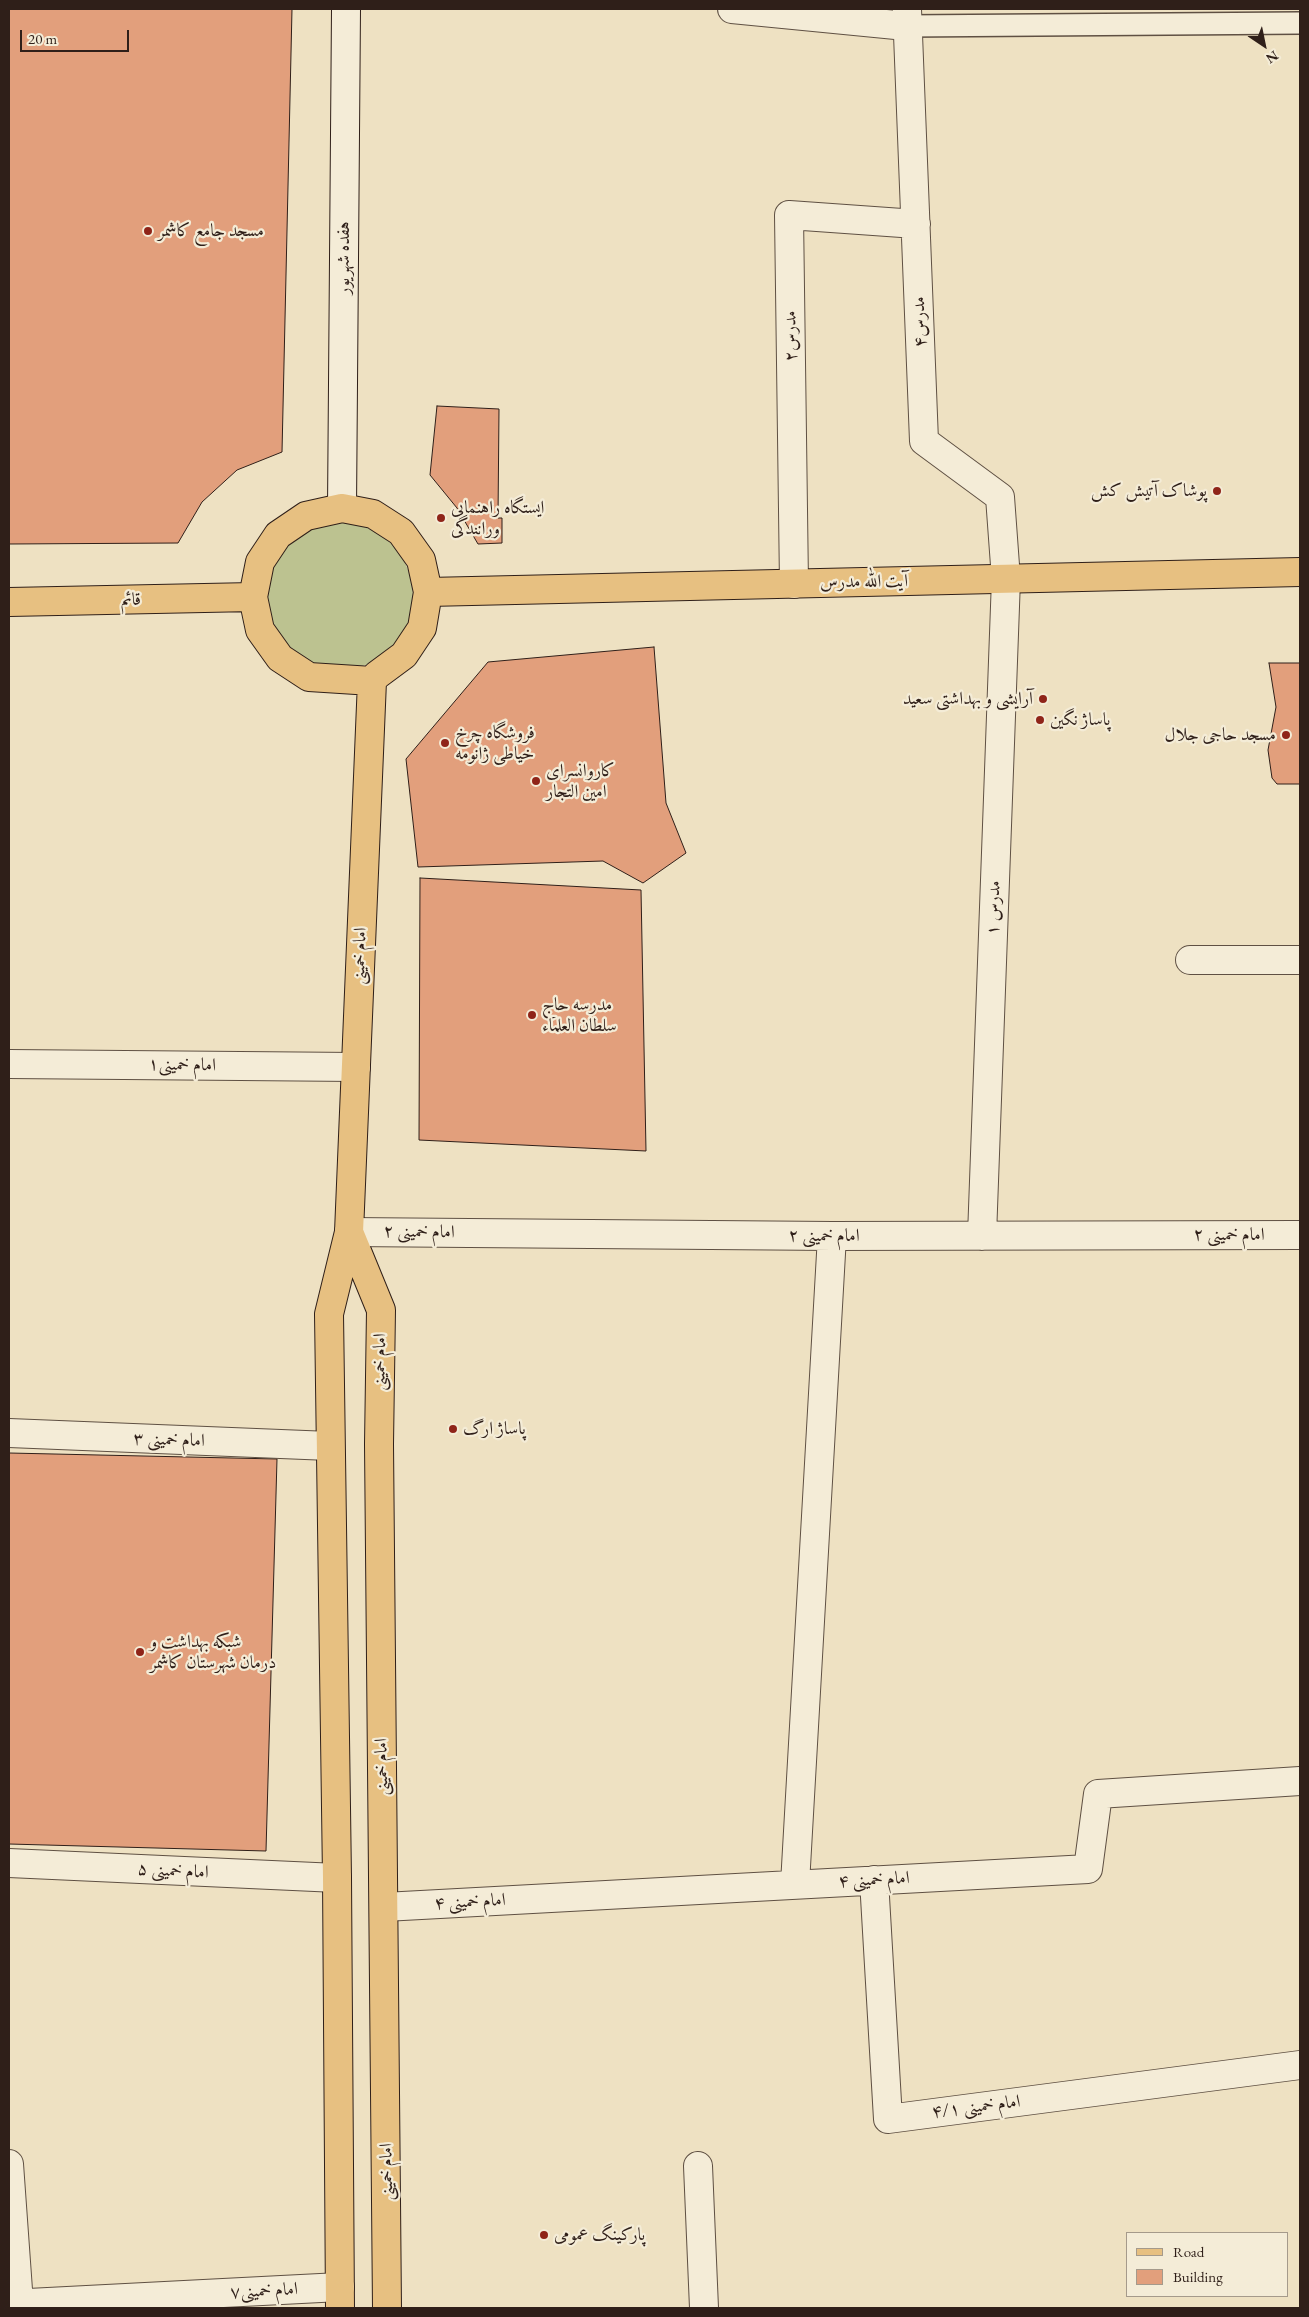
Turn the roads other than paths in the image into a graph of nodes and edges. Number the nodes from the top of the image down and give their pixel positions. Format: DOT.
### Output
graph roads {
  1 [pos="346,9"];
  2 [pos="732,9"];
  3 [pos="738,9"];
  4 [pos="907,18"];
  5 [pos="1300,22"];
  6 [pos="916,224"];
  7 [pos="342,508"];
  8 [pos="1300,572"];
  9 [pos="1006,579"];
  10 [pos="794,584"];
  11 [pos="428,592"];
  12 [pos="253,597"];
  13 [pos="9,602"];
  14 [pos="372,681"];
  15 [pos="1190,960"];
  16 [pos="1300,960"];
  17 [pos="9,1064"];
  18 [pos="356,1067"];
  19 [pos="349,1232"];
  20 [pos="1300,1235"];
  21 [pos="832,1236"];
  22 [pos="982,1236"];
  23 [pos="9,1433"];
  24 [pos="330,1446"];
  25 [pos="1300,1781"];
  26 [pos="9,1863"];
  27 [pos="337,1878"];
  28 [pos="874,1880"];
  29 [pos="795,1884"];
  30 [pos="384,1907"];
  31 [pos="1300,2065"];
  32 [pos="9,2164"];
  33 [pos="698,2166"];
  34 [pos="340,2297"];
  35 [pos="14,2304"];
  36 [pos="387,2308"];
  37 [pos="704,2308"];
  1 -- 7 [label="street, هفده شهریور"];
  2 -- 3 [label="street"];
  3 -- 4 [label="street"];
  4 -- 5 [label="lane"];
  4 -- 6 [label="street, مدرس۴"];
  6 -- 9 [label="street, مدرس۴"];
  6 -- 10 [label="street, مدرس۲"];
  7 -- 11 [label="main road"];
  7 -- 12 [label="main road"];
  8 -- 9 [label="main road, آیت الله مدرس"];
  9 -- 10 [label="main road, آیت الله مدرس"];
  9 -- 22 [label="street, مدرس ۱"];
  10 -- 11 [label="main road, آیت الله مدرس"];
  11 -- 14 [label="main road"];
  12 -- 13 [label="main road, قائم"];
  12 -- 14 [label="main road"];
  14 -- 18 [label="main road, امام خمینی"];
  15 -- 16 [label="street"];
  17 -- 18 [label="street, امام خمینی۱"];
  18 -- 19 [label="main road, امام خمینی"];
  19 -- 21 [label="street, امام خمینی ۲"];
  19 -- 24 [label="main road, امام خمینی"];
  19 -- 30 [label="main road, امام خمینی"];
  20 -- 22 [label="street, امام خمینی ۲"];
  21 -- 22 [label="street, امام خمینی ۲"];
  21 -- 29 [label="street"];
  23 -- 24 [label="street, امام خمینی ۳"];
  24 -- 27 [label="main road, امام خمینی"];
  25 -- 28 [label="street, امام خمینی ۴"];
  26 -- 27 [label="street, امام خمینی ۵"];
  27 -- 34 [label="main road, امام خمینی"];
  28 -- 29 [label="street, امام خمینی ۴"];
  28 -- 31 [label="street, امام خمینی ۴/۱"];
  29 -- 30 [label="street, امام خمینی ۴"];
  30 -- 36 [label="main road, امام خمینی"];
  32 -- 35 [label="street"];
  33 -- 37 [label="street"];
  34 -- 35 [label="street, امام خمینی۷"];
}
